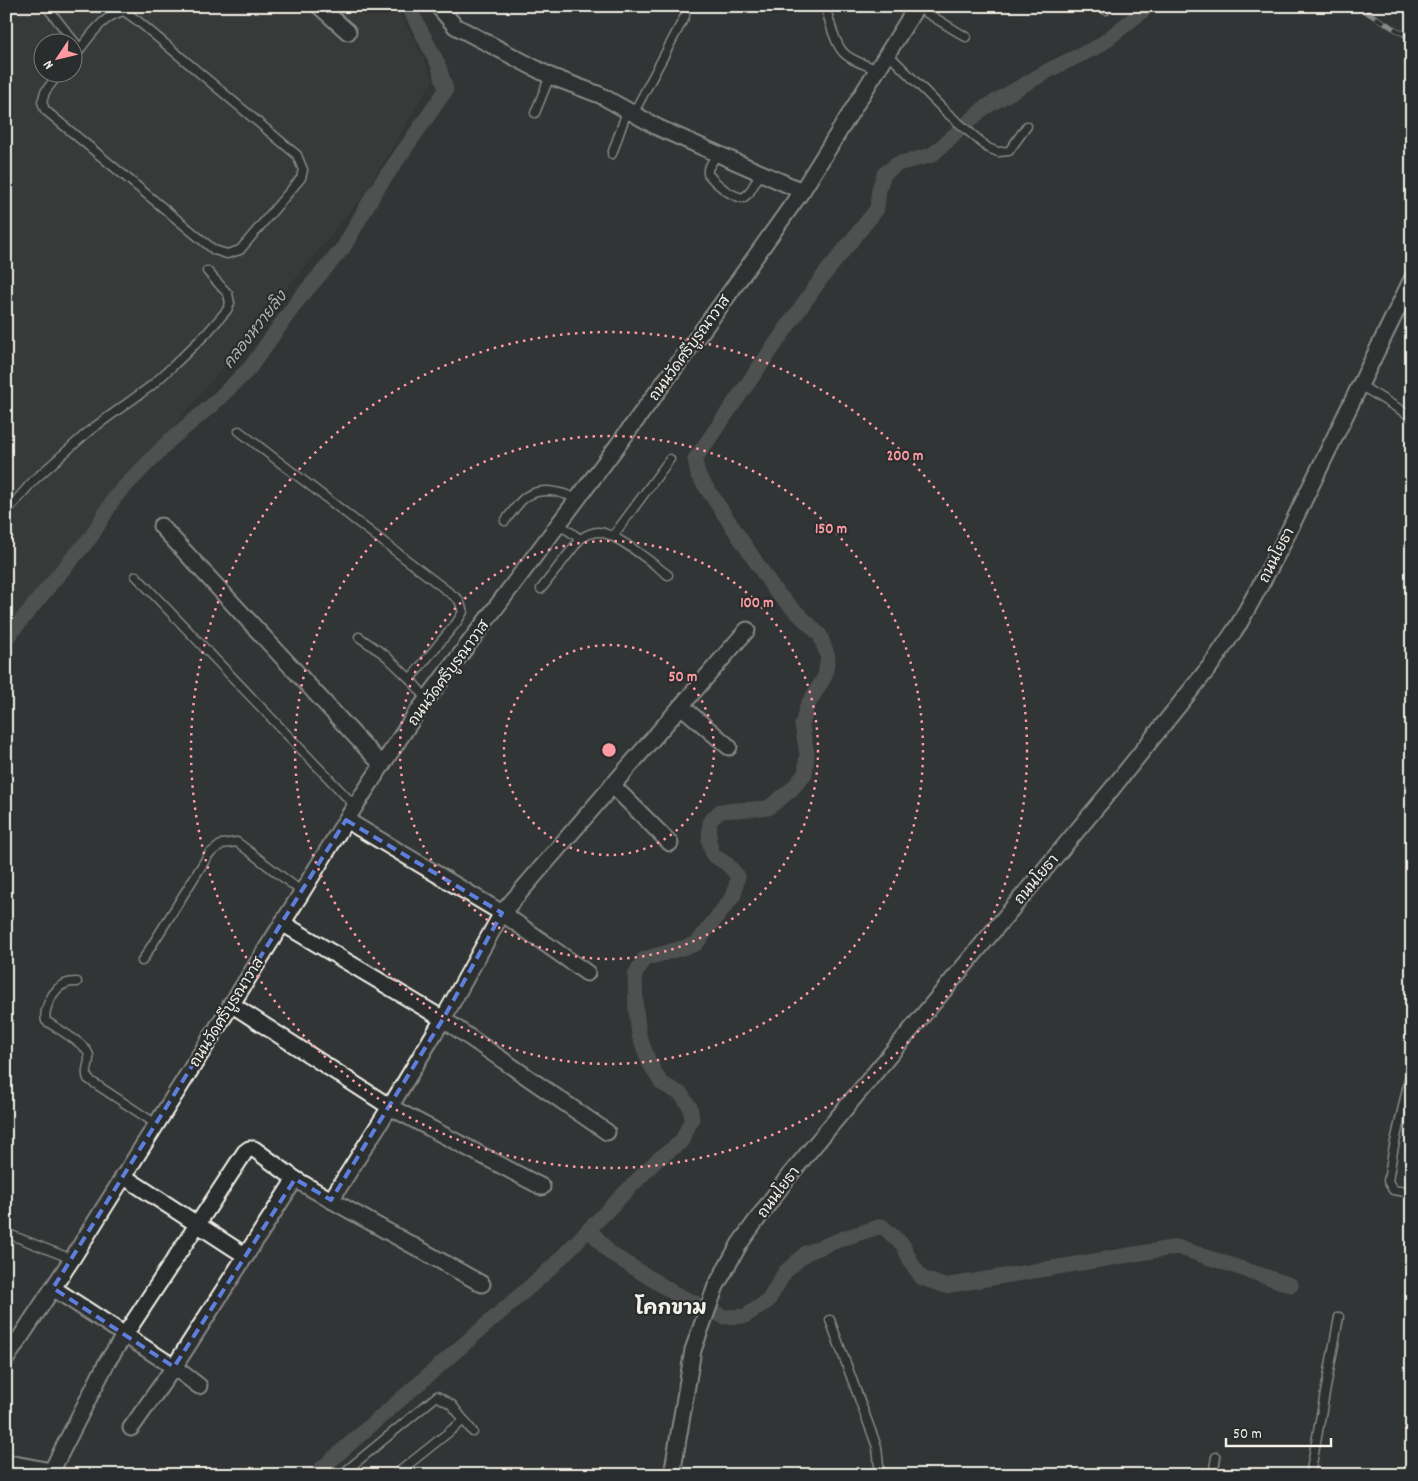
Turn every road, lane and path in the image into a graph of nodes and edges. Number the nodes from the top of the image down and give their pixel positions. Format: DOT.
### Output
graph roads {
  1 [pos="46,6"];
  2 [pos="319,6"];
  3 [pos="438,6"];
  4 [pos="825,6"];
  5 [pos="917,7"];
  6 [pos="685,16"];
  7 [pos="67,32"];
  8 [pos="348,32"];
  9 [pos="966,37"];
  10 [pos="82,47"];
  11 [pos="887,53"];
  12 [pos="878,70"];
  13 [pos="550,76"];
  14 [pos="52,82"];
  15 [pos="535,112"];
  16 [pos="630,113"];
  17 [pos="1026,126"];
  18 [pos="612,154"];
  19 [pos="717,154"];
  20 [pos="761,173"];
  21 [pos="802,191"];
  22 [pos="207,271"];
  23 [pos="1412,278"];
  24 [pos="1360,385"];
  25 [pos="1412,417"];
  26 [pos="240,432"];
  27 [pos="670,459"];
  28 [pos="578,499"];
  29 [pos="6,512"];
  30 [pos="505,521"];
  31 [pos="558,523"];
  32 [pos="161,526"];
  33 [pos="613,536"];
  34 [pos="580,539"];
  35 [pos="668,575"];
  36 [pos="136,576"];
  37 [pos="541,589"];
  38 [pos="747,630"];
  39 [pos="359,637"];
  40 [pos="410,679"];
  41 [pos="427,699"];
  42 [pos="681,706"];
  43 [pos="729,747"];
  44 [pos="382,765"];
  45 [pos="612,786"];
  46 [pos="355,806"];
  47 [pos="346,820"];
  48 [pos="670,843"];
  49 [pos="302,892"];
  50 [pos="502,913"];
  51 [pos="282,923"];
  52 [pos="142,961"];
  53 [pos="587,973"];
  54 [pos="77,982"];
  55 [pos="231,1004"];
  56 [pos="443,1019"];
  57 [pos="1412,1066"];
  58 [pos="390,1107"];
  59 [pos="156,1124"];
  60 [pos="607,1132"];
  61 [pos="123,1176"];
  62 [pos="296,1178"];
  63 [pos="542,1186"];
  64 [pos="1412,1193"];
  65 [pos="331,1200"];
  66 [pos="198,1224"];
  67 [pos="6,1233"];
  68 [pos="246,1256"];
  69 [pos="72,1259"];
  70 [pos="482,1284"];
  71 [pos="53,1288"];
  72 [pos="1339,1317"];
  73 [pos="830,1320"];
  74 [pos="125,1335"];
  75 [pos="6,1359"];
  76 [pos="174,1367"];
  77 [pos="200,1386"];
  78 [pos="464,1420"];
  79 [pos="131,1428"];
  80 [pos="473,1432"];
  81 [pos="1216,1457"];
  82 [pos="6,1466"];
  83 [pos="52,1474"];
  84 [pos="348,1475"];
  85 [pos="395,1475"];
  86 [pos="672,1475"];
  87 [pos="880,1475"];
  88 [pos="1212,1475"];
  89 [pos="1310,1475"];
  1 -- 7 [label="lane"];
  2 -- 8 [label="street"];
  3 -- 13 [label="street"];
  4 -- 12 [label="lane"];
  5 -- 9 [label="lane"];
  5 -- 11 [label="street, ถนนวัดศรีบูรณาวาส"];
  6 -- 16 [label="lane"];
  10 -- 14 [label="lane"];
  11 -- 12 [label="street, ถนนวัดศรีบูรณาวาส"];
  11 -- 17 [label="lane"];
  12 -- 21 [label="street, ถนนวัดศรีบูรณาวาส"];
  13 -- 15 [label="lane"];
  13 -- 16 [label="street"];
  16 -- 18 [label="lane"];
  16 -- 19 [label="street"];
  19 -- 20 [label="street"];
  19 -- 20 [label="lane"];
  20 -- 21 [label="street"];
  21 -- 28 [label="street, ถนนวัดศรีบูรณาวาส"];
  22 -- 29 [label="lane"];
  23 -- 24 [label="street, ถนนโยธา"];
  24 -- 25 [label="lane"];
  24 -- 86 [label="street, ถนนโยธา"];
  26 -- 40 [label="lane"];
  27 -- 33 [label="lane"];
  28 -- 30 [label="lane"];
  28 -- 31 [label="street, ถนนวัดศรีบูรณาวาส"];
  31 -- 34 [label="lane"];
  31 -- 41 [label="street, ถนนวัดศรีบูรณาวาส"];
  32 -- 44 [label="street"];
  33 -- 34 [label="lane"];
  33 -- 35 [label="lane"];
  34 -- 37 [label="lane"];
  36 -- 46 [label="lane"];
  38 -- 42 [label="street"];
  39 -- 40 [label="lane"];
  40 -- 41 [label="lane"];
  41 -- 44 [label="street, ถนนวัดศรีบูรณาวาส"];
  42 -- 43 [label="street"];
  42 -- 45 [label="street"];
  44 -- 46 [label="street, ถนนวัดศรีบูรณาวาส"];
  45 -- 48 [label="street"];
  45 -- 50 [label="street"];
  46 -- 47 [label="street, ถนนวัดศรีบูรณาวาส"];
  47 -- 49 [label="street, ถนนวัดศรีบูรณาวาส"];
  47 -- 50 [label="street"];
  49 -- 51 [label="street, ถนนวัดศรีบูรณาวาส"];
  49 -- 52 [label="lane"];
  50 -- 53 [label="street"];
  50 -- 56 [label="street"];
  51 -- 55 [label="street, ถนนวัดศรีบูรณาวาส"];
  51 -- 56 [label="street"];
  54 -- 59 [label="lane"];
  55 -- 58 [label="street"];
  55 -- 59 [label="street, ถนนวัดศรีบูรณาวาส"];
  56 -- 58 [label="street"];
  56 -- 60 [label="street"];
  57 -- 64 [label="lane"];
  58 -- 63 [label="street"];
  58 -- 65 [label="street"];
  59 -- 61 [label="street, ถนนวัดศรีบูรณาวาส"];
  61 -- 66 [label="street"];
  61 -- 69 [label="street, ถนนวัดศรีบูรณาวาส"];
  62 -- 65 [label="street"];
  62 -- 66 [label="street"];
  62 -- 68 [label="street"];
  65 -- 70 [label="street"];
  66 -- 68 [label="street"];
  66 -- 74 [label="street"];
  67 -- 69 [label="lane"];
  68 -- 76 [label="street"];
  69 -- 71 [label="street, ถนนวัดศรีบูรณาวาส"];
  71 -- 74 [label="street"];
  71 -- 75 [label="street, ถนนวัดศรีบูรณาวาส"];
  72 -- 89 [label="lane"];
  73 -- 87 [label="lane"];
  74 -- 76 [label="street"];
  74 -- 83 [label="street"];
  76 -- 77 [label="street"];
  76 -- 79 [label="street"];
  78 -- 80 [label="lane"];
  78 -- 84 [label="lane"];
  78 -- 85 [label="lane"];
  81 -- 88 [label="lane"];
  82 -- 83 [label="main road"];
}
